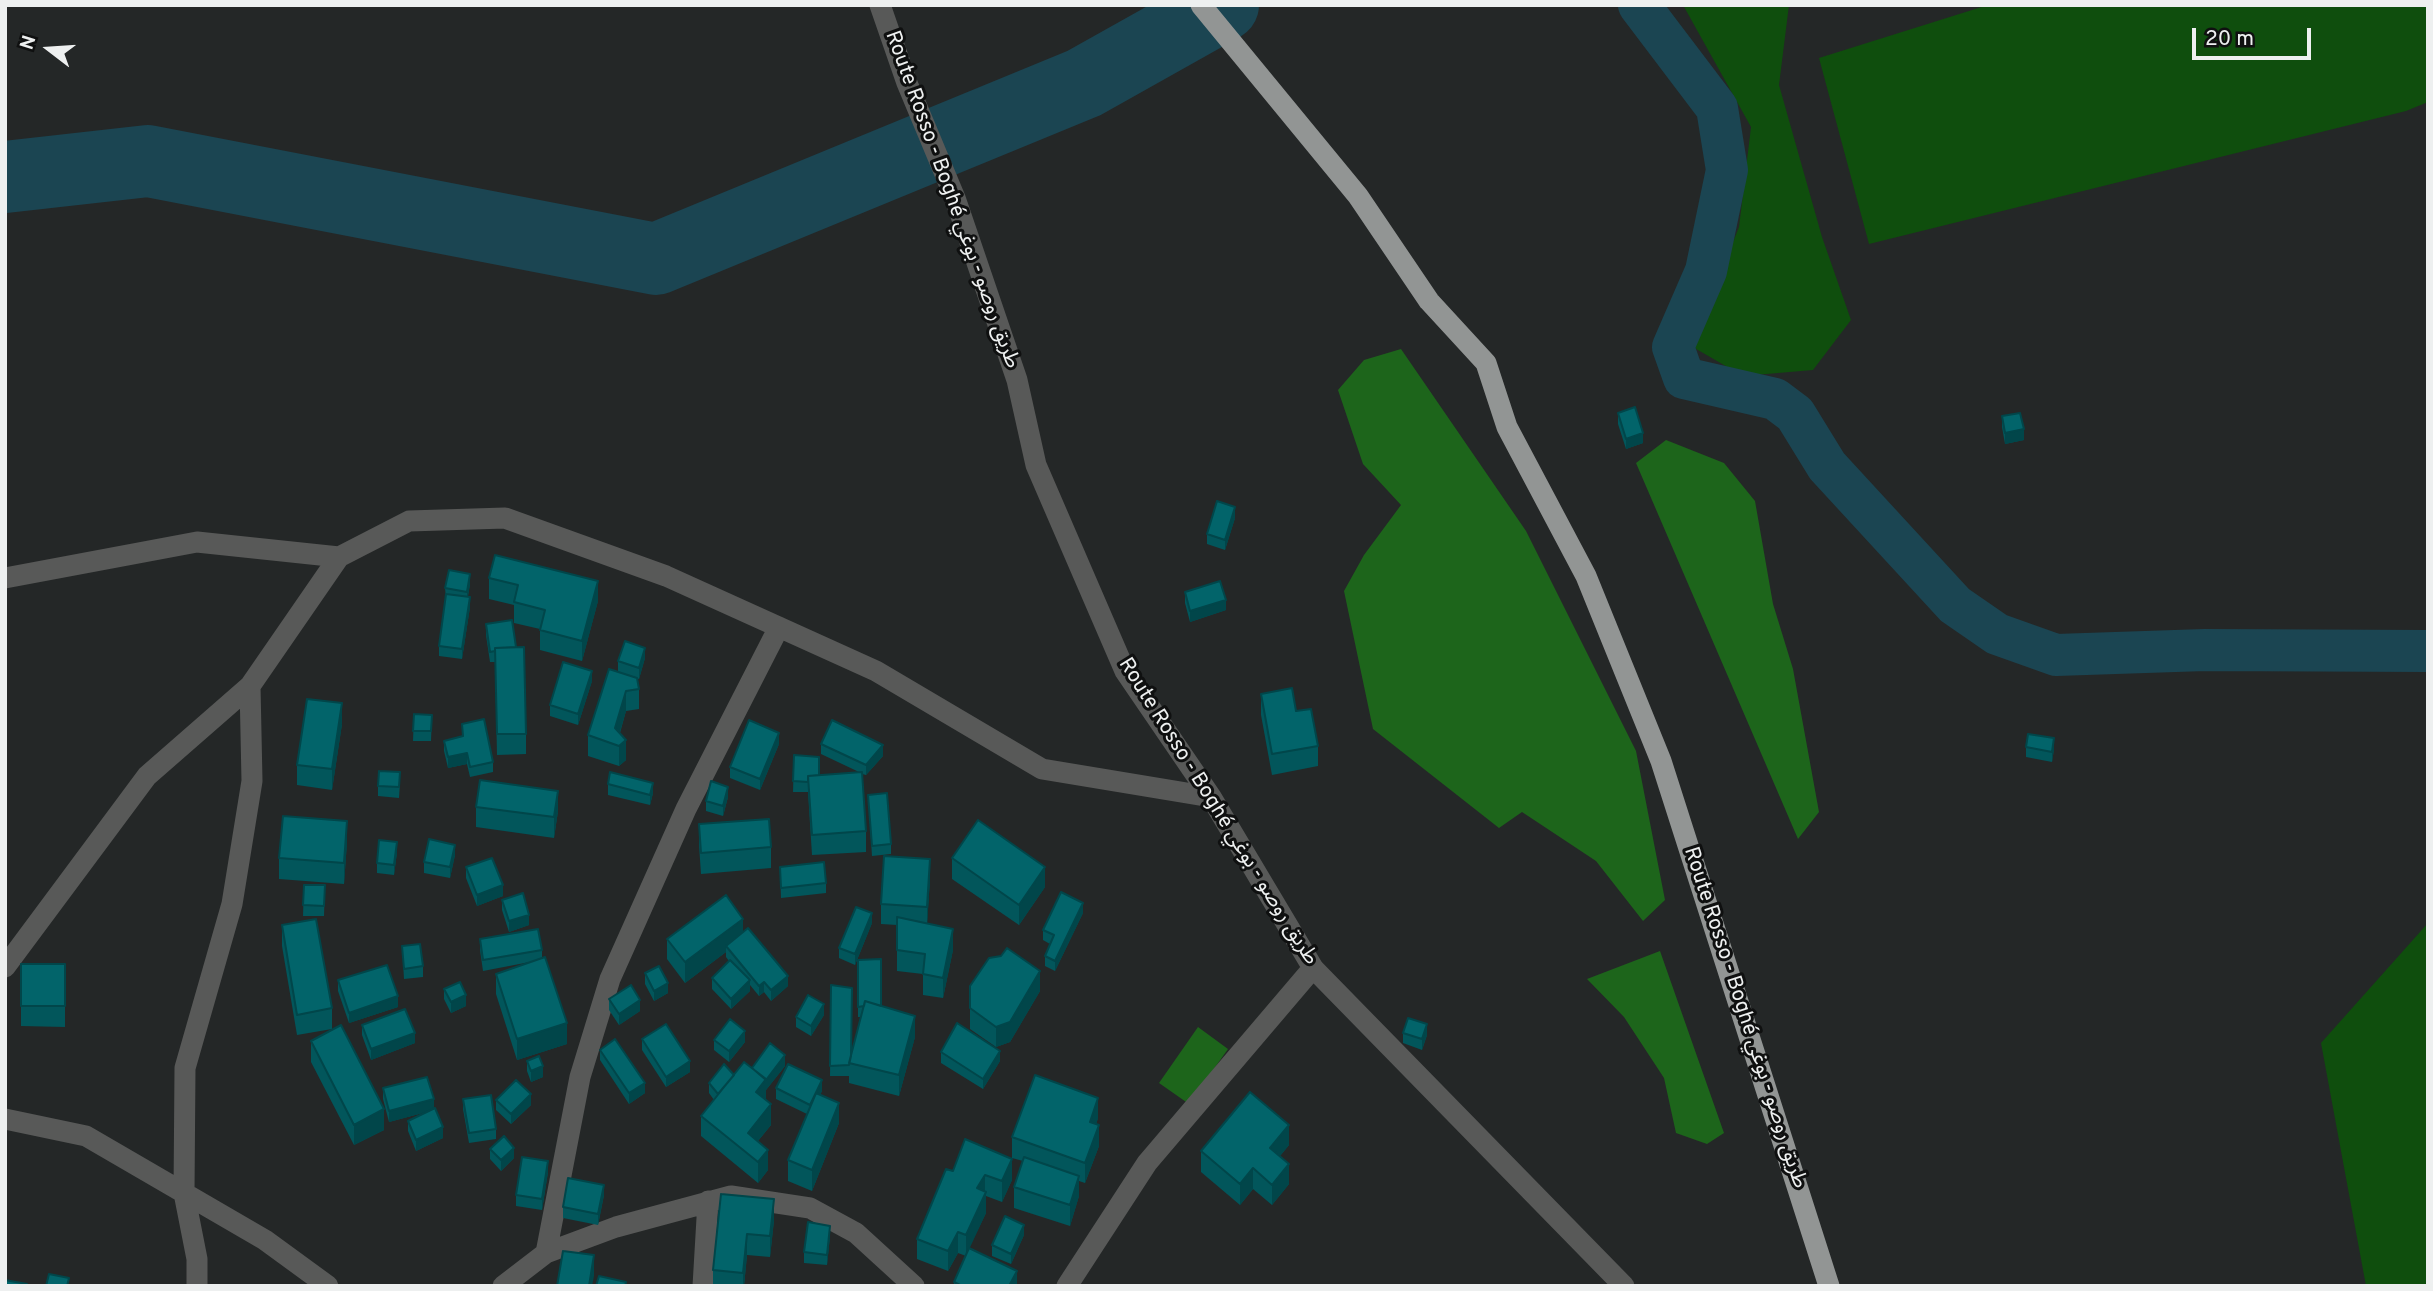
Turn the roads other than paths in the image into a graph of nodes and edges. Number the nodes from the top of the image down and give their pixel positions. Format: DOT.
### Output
graph roads {
  1 [pos="880,5"];
  2 [pos="1201,5"];
  3 [pos="339,557"];
  4 [pos="5,578"];
  5 [pos="779,627"];
  6 [pos="250,686"];
  7 [pos="1211,797"];
  8 [pos="5,967"];
  9 [pos="1313,968"];
  10 [pos="5,1119"];
  11 [pos="184,1193"];
  12 [pos="708,1200"];
  13 [pos="546,1253"];
  14 [pos="197,1286"];
  15 [pos="328,1286"];
  16 [pos="503,1286"];
  17 [pos="703,1286"];
  18 [pos="914,1286"];
  19 [pos="1068,1286"];
  20 [pos="1624,1286"];
  21 [pos="1829,1286"];
  1 -- 7 [label="street, Route Rosso - Boghé طريق روصو - بوغي"];
  2 -- 21 [label="highway, Route Rosso - Boghé طريق روصو - بوغي"];
  3 -- 4 [label="street"];
  3 -- 5 [label="street"];
  3 -- 6 [label="street"];
  5 -- 7 [label="street"];
  5 -- 13 [label="street"];
  6 -- 8 [label="street"];
  6 -- 11 [label="street"];
  7 -- 9 [label="street, Route Rosso - Boghé طريق روصو - بوغي"];
  9 -- 19 [label="street"];
  9 -- 20 [label="street, Route Rosso - Boghé طريق روصو - بوغي"];
  10 -- 11 [label="street"];
  11 -- 14 [label="street"];
  11 -- 15 [label="street"];
  12 -- 13 [label="street"];
  12 -- 17 [label="street"];
  12 -- 18 [label="street"];
  13 -- 16 [label="street"];
}
